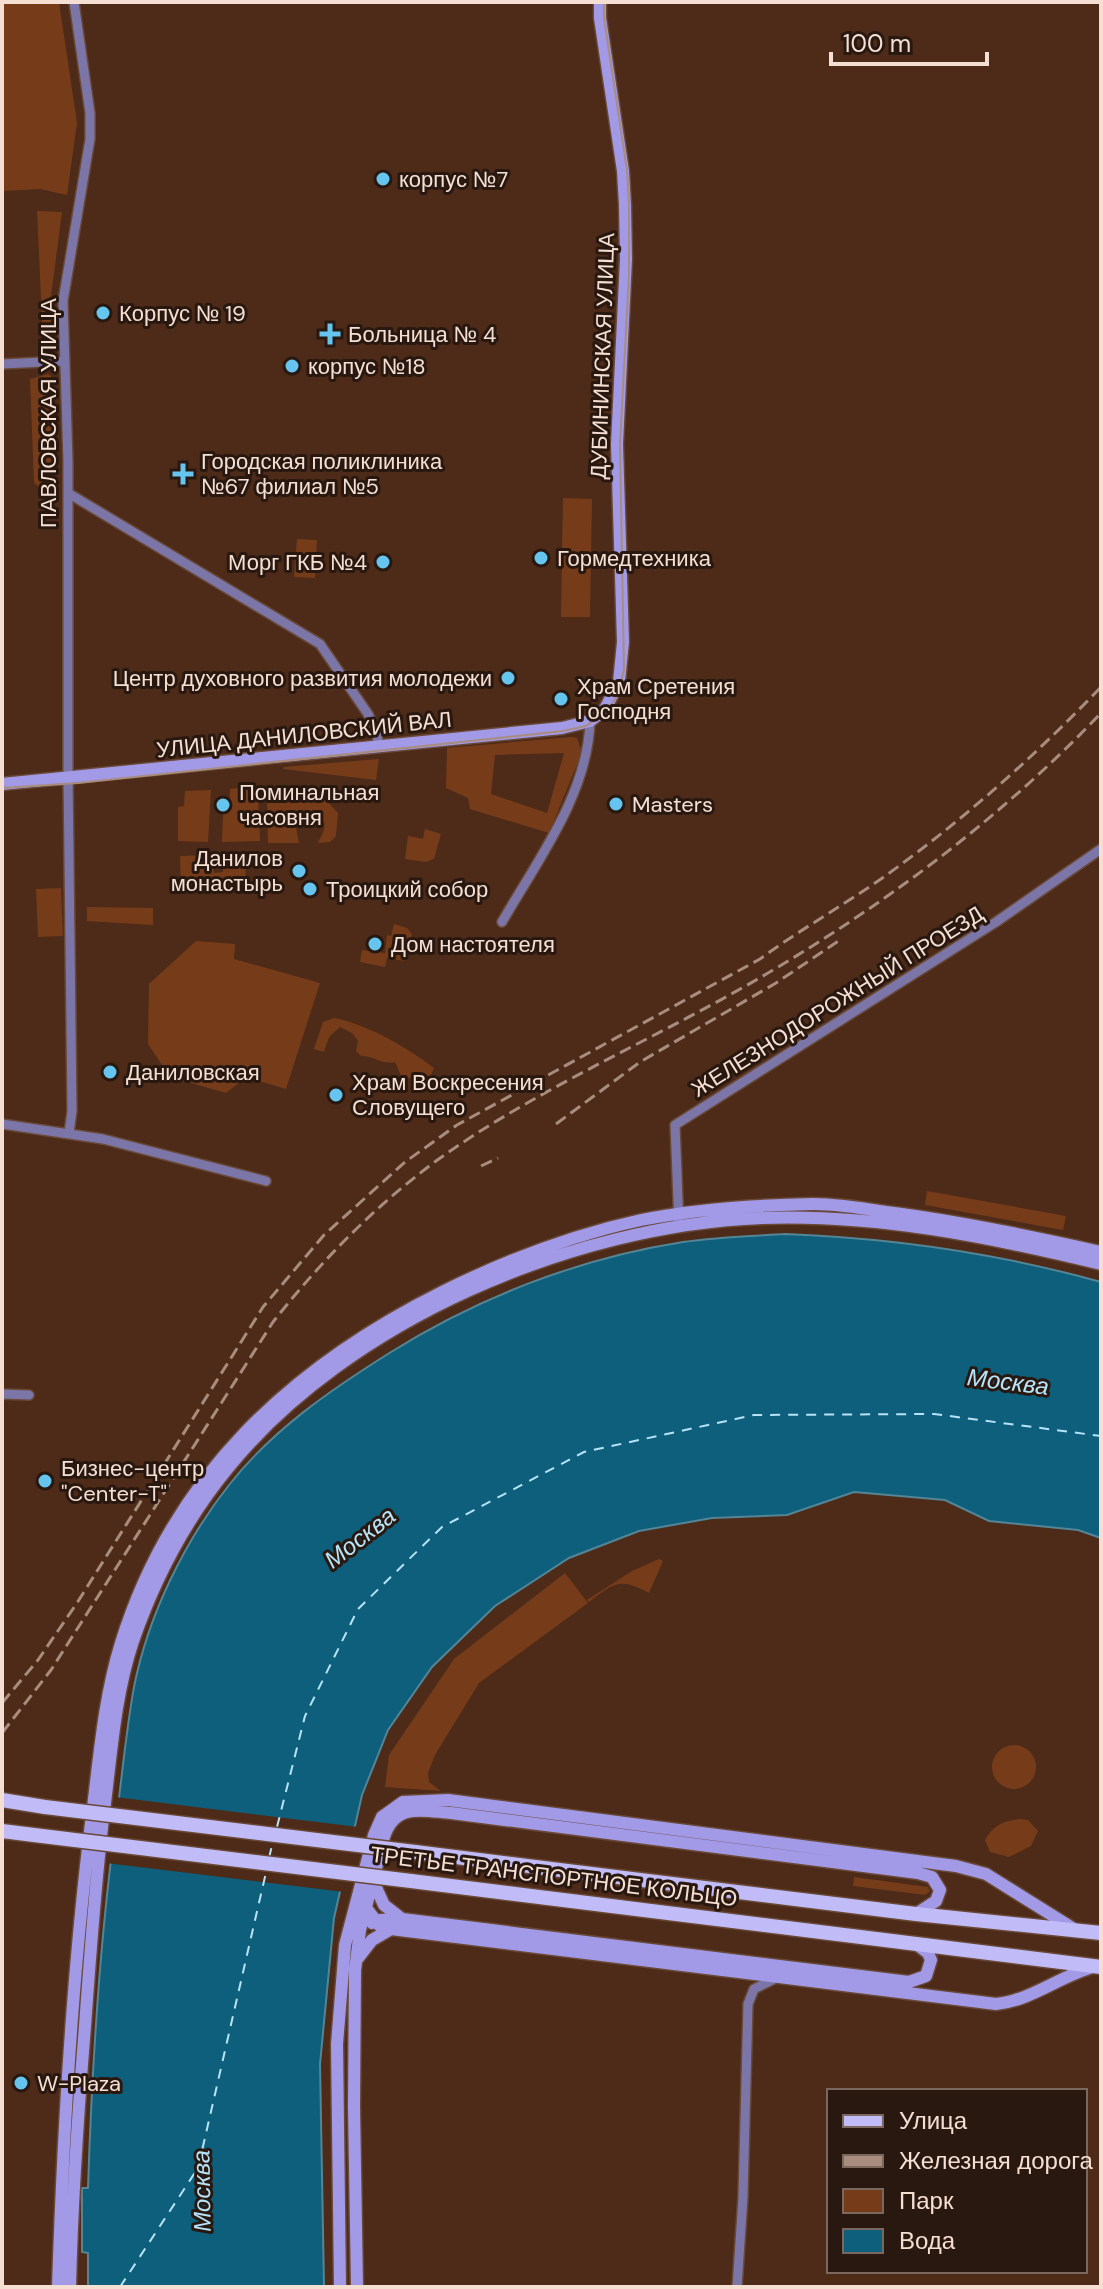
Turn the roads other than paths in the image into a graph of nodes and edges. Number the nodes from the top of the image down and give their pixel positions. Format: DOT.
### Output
graph roads {
  1 [pos="74,2"];
  2 [pos="600,2"];
  3 [pos="65,361"];
  4 [pos="2,364"];
  5 [pos="68,493"];
  6 [pos="605,709"];
  7 [pos="590,721"];
  8 [pos="379,746"];
  9 [pos="68,779"];
  10 [pos="2,784"];
  11 [pos="1101,849"];
  12 [pos="502,922"];
  13 [pos="2,1124"];
  14 [pos="69,1133"];
  15 [pos="266,1181"];
  16 [pos="679,1220"];
  17 [pos="1101,1252"];
  18 [pos="1101,1264"];
  19 [pos="2,1394"];
  20 [pos="29,1395"];
  21 [pos="2,1800"];
  22 [pos="2,1831"];
  23 [pos="91,1875"];
  24 [pos="373,1881"];
  25 [pos="359,1892"];
  26 [pos="366,1909"];
  27 [pos="916,1914"];
  28 [pos="402,1919"];
  29 [pos="375,1921"];
  30 [pos="391,1929"];
  31 [pos="360,1930"];
  32 [pos="1076,1930"];
  33 [pos="1101,1933"];
  34 [pos="912,1942"];
  35 [pos="345,1945"];
  36 [pos="356,1961"];
  37 [pos="1098,1966"];
  38 [pos="777,1978"];
  39 [pos="58,2287"];
  40 [pos="70,2287"];
  41 [pos="340,2287"];
  42 [pos="357,2287"];
  43 [pos="737,2287"];
  1 -- 3 [label="street, ПАВЛОВСКАЯ УЛИЦА"];
  2 -- 6 [label="main road, ДУБИНИНСКАЯ УЛИЦА"];
  3 -- 4 [label="street"];
  3 -- 5 [label="street, ПАВЛОВСКАЯ УЛИЦА"];
  5 -- 8 [label="street"];
  5 -- 9 [label="street, ПАВЛОВСКАЯ УЛИЦА"];
  6 -- 7 [label="main road, УЛИЦА ДАНИЛОВСКИЙ ВАЛ"];
  7 -- 8 [label="main road, УЛИЦА ДАНИЛОВСКИЙ ВАЛ"];
  7 -- 12 [label="street"];
  8 -- 9 [label="main road, УЛИЦА ДАНИЛОВСКИЙ ВАЛ"];
  9 -- 10 [label="main road, УЛИЦА ДАНИЛОВСКИЙ ВАЛ"];
  9 -- 14 [label="street, ПАВЛОВСКАЯ УЛИЦА"];
  11 -- 16 [label="street, ЖЕЛЕЗНОДОРОЖНЫЙ ПРОЕЗД"];
  13 -- 14 [label="street"];
  14 -- 15 [label="street"];
  16 -- 17 [label="main road"];
  16 -- 18 [label="main road"];
  16 -- 23 [label="main road"];
  19 -- 20 [label="street"];
  21 -- 27 [label="main road, ТРЕТЬЕ ТРАНСПОРТНОЕ КОЛЬЦО, bridge"];
  22 -- 34 [label="main road, ТРЕТЬЕ ТРАНСПОРТНОЕ КОЛЬЦО, bridge"];
  23 -- 39 [label="main road"];
  23 -- 40 [label="main road"];
  24 -- 26 [label="main road"];
  24 -- 27 [label="main road"];
  24 -- 28 [label="main road"];
  25 -- 26 [label="main road"];
  25 -- 32 [label="main road"];
  25 -- 35 [label="main road"];
  26 -- 29 [label="main road"];
  26 -- 31 [label="main road"];
  27 -- 32 [label="main road, ТРЕТЬЕ ТРАНСПОРТНОЕ КОЛЬЦО"];
  28 -- 29 [label="main road"];
  28 -- 34 [label="main road"];
  29 -- 30 [label="main road"];
  29 -- 31 [label="main road"];
  30 -- 36 [label="main road"];
  30 -- 38 [label="main road"];
  31 -- 35 [label="main road"];
  31 -- 36 [label="main road"];
  32 -- 33 [label="main road, ТРЕТЬЕ ТРАНСПОРТНОЕ КОЛЬЦО"];
  34 -- 37 [label="main road, ТРЕТЬЕ ТРАНСПОРТНОЕ КОЛЬЦО"];
  35 -- 41 [label="main road"];
  36 -- 42 [label="main road"];
  37 -- 38 [label="main road"];
  38 -- 43 [label="street"];
}
